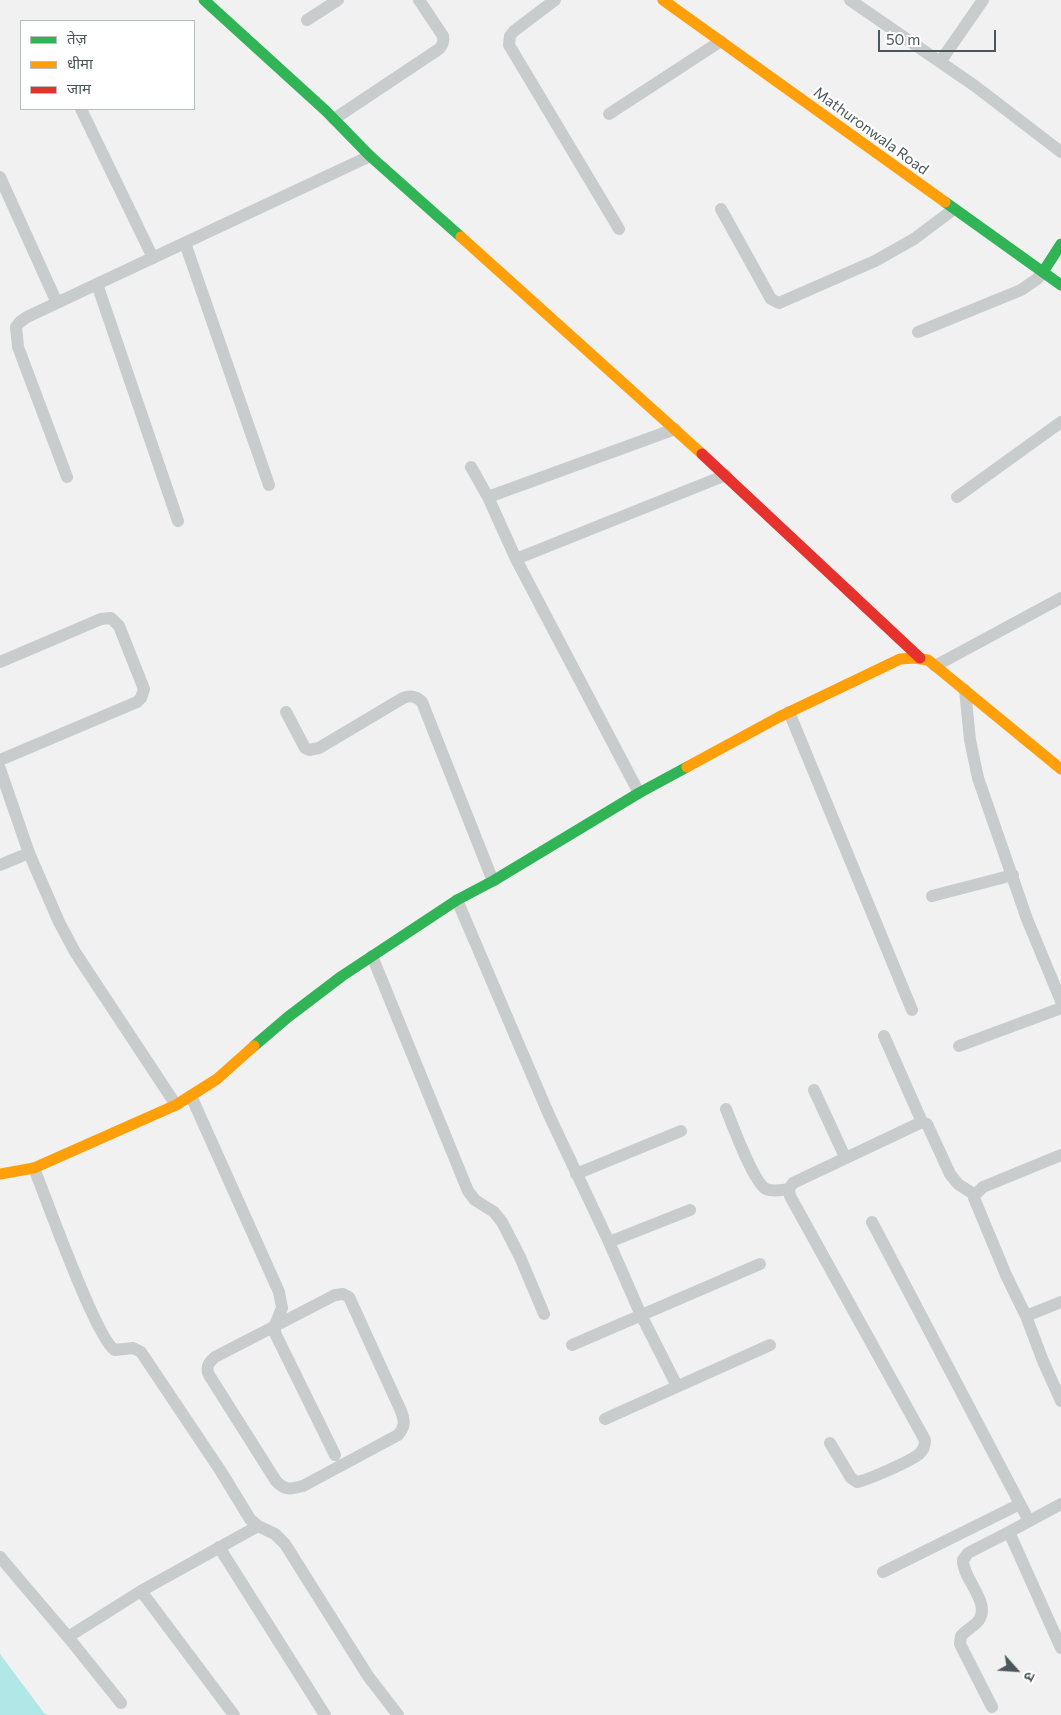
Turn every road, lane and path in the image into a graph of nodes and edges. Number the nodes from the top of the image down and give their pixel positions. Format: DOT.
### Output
graph roads {
  1 [pos="204,0"];
  2 [pos="338,0"];
  3 [pos="419,0"];
  4 [pos="555,0"];
  5 [pos="852,0"];
  6 [pos="983,0"];
  7 [pos="666,1"];
  8 [pos="306,20"];
  9 [pos="721,41"];
  10 [pos="940,62"];
  11 [pos="81,110"];
  12 [pos="609,114"];
  13 [pos="334,119"];
  14 [pos="1061,152"];
  15 [pos="370,156"];
  16 [pos="0,177"];
  17 [pos="720,209"];
  18 [pos="954,209"];
  19 [pos="620,229"];
  20 [pos="185,243"];
  21 [pos="1061,244"];
  22 [pos="153,258"];
  23 [pos="1043,272"];
  24 [pos="97,284"];
  25 [pos="1061,285"];
  26 [pos="57,303"];
  27 [pos="918,332"];
  28 [pos="1061,422"];
  29 [pos="675,428"];
  30 [pos="471,467"];
  31 [pos="726,475"];
  32 [pos="66,477"];
  33 [pos="269,485"];
  34 [pos="488,497"];
  35 [pos="957,497"];
  36 [pos="178,521"];
  37 [pos="516,558"];
  38 [pos="1061,598"];
  39 [pos="920,658"];
  40 [pos="0,662"];
  41 [pos="936,666"];
  42 [pos="965,690"];
  43 [pos="286,712"];
  44 [pos="789,712"];
  45 [pos="0,760"];
  46 [pos="1061,768"];
  47 [pos="0,769"];
  48 [pos="640,793"];
  49 [pos="29,852"];
  50 [pos="0,865"];
  51 [pos="1013,875"];
  52 [pos="494,881"];
  53 [pos="932,896"];
  54 [pos="456,900"];
  55 [pos="372,956"];
  56 [pos="1061,1001"];
  57 [pos="1061,1008"];
  58 [pos="912,1010"];
  59 [pos="884,1036"];
  60 [pos="959,1046"];
  61 [pos="814,1090"];
  62 [pos="192,1096"];
  63 [pos="176,1105"];
  64 [pos="726,1109"];
  65 [pos="922,1122"];
  66 [pos="681,1131"];
  67 [pos="1061,1156"];
  68 [pos="845,1157"];
  69 [pos="34,1168"];
  70 [pos="0,1174"];
  71 [pos="576,1174"];
  72 [pos="789,1189"];
  73 [pos="975,1195"];
  74 [pos="690,1210"];
  75 [pos="872,1222"];
  76 [pos="609,1242"];
  77 [pos="760,1264"];
  78 [pos="1061,1302"];
  79 [pos="544,1314"];
  80 [pos="640,1315"];
  81 [pos="1026,1316"];
  82 [pos="275,1325"];
  83 [pos="572,1345"];
  84 [pos="770,1345"];
  85 [pos="677,1386"];
  86 [pos="1061,1401"];
  87 [pos="606,1419"];
  88 [pos="830,1442"];
  89 [pos="335,1455"];
  90 [pos="1020,1504"];
  91 [pos="1061,1504"];
  92 [pos="1029,1521"];
  93 [pos="258,1526"];
  94 [pos="1009,1532"];
  95 [pos="219,1547"];
  96 [pos="0,1557"];
  97 [pos="884,1572"];
  98 [pos="141,1591"];
  99 [pos="68,1637"];
  100 [pos="1061,1648"];
  101 [pos="121,1703"];
  102 [pos="992,1707"];
  103 [pos="234,1715"];
  104 [pos="325,1715"];
  105 [pos="398,1715"];
  1 -- 13 [label="street"];
  2 -- 8 [label="street"];
  3 -- 13 [label="street"];
  4 -- 19 [label="street"];
  5 -- 10 [label="street"];
  6 -- 10 [label="street"];
  7 -- 9 [label="street, Mathuronwala Road"];
  9 -- 12 [label="street"];
  9 -- 18 [label="street, Mathuronwala Road"];
  10 -- 14 [label="street"];
  11 -- 22 [label="street"];
  13 -- 15 [label="street"];
  15 -- 20 [label="street"];
  15 -- 29 [label="street"];
  16 -- 26 [label="street"];
  17 -- 18 [label="street"];
  18 -- 23 [label="street, Mathuronwala Road"];
  20 -- 22 [label="street"];
  20 -- 33 [label="street"];
  21 -- 23 [label="street"];
  22 -- 24 [label="street"];
  23 -- 25 [label="street, Mathuronwala Road"];
  23 -- 27 [label="street"];
  24 -- 26 [label="street"];
  24 -- 36 [label="street"];
  26 -- 32 [label="street"];
  28 -- 35 [label="street"];
  29 -- 31 [label="street"];
  29 -- 34 [label="street"];
  30 -- 34 [label="street"];
  31 -- 37 [label="street"];
  31 -- 39 [label="street"];
  34 -- 37 [label="street"];
  37 -- 48 [label="street"];
  38 -- 41 [label="street"];
  39 -- 41 [label="street"];
  39 -- 44 [label="street"];
  40 -- 45 [label="street"];
  41 -- 42 [label="street"];
  42 -- 46 [label="street"];
  42 -- 51 [label="street"];
  43 -- 52 [label="street"];
  44 -- 48 [label="street"];
  44 -- 58 [label="street"];
  47 -- 49 [label="street"];
  48 -- 52 [label="street"];
  49 -- 50 [label="street"];
  49 -- 63 [label="street"];
  51 -- 53 [label="street"];
  51 -- 56 [label="street"];
  52 -- 54 [label="street"];
  54 -- 55 [label="street"];
  54 -- 71 [label="street"];
  55 -- 62 [label="street"];
  55 -- 79 [label="street"];
  57 -- 60 [label="street"];
  59 -- 65 [label="street"];
  61 -- 68 [label="street"];
  62 -- 63 [label="street"];
  62 -- 82 [label="street"];
  63 -- 69 [label="street"];
  64 -- 72 [label="street"];
  65 -- 68 [label="street"];
  65 -- 73 [label="street"];
  66 -- 71 [label="street"];
  67 -- 73 [label="street"];
  68 -- 72 [label="street"];
  69 -- 70 [label="street"];
  69 -- 93 [label="street"];
  71 -- 76 [label="street"];
  72 -- 88 [label="street"];
  73 -- 81 [label="street"];
  74 -- 76 [label="street"];
  75 -- 90 [label="street"];
  76 -- 80 [label="street"];
  77 -- 80 [label="street"];
  78 -- 81 [label="street"];
  80 -- 83 [label="street"];
  80 -- 85 [label="street"];
  81 -- 86 [label="street"];
  82 -- 82 [label="street"];
  82 -- 89 [label="street"];
  84 -- 85 [label="street"];
  85 -- 87 [label="street"];
  90 -- 92 [label="street"];
  90 -- 97 [label="street"];
  91 -- 92 [label="street"];
  92 -- 94 [label="street"];
  93 -- 95 [label="street"];
  93 -- 105 [label="street"];
  94 -- 100 [label="street"];
  94 -- 102 [label="street"];
  95 -- 98 [label="street"];
  95 -- 104 [label="street"];
  96 -- 99 [label="street"];
  98 -- 99 [label="street"];
  98 -- 103 [label="street"];
  99 -- 101 [label="street"];
}
